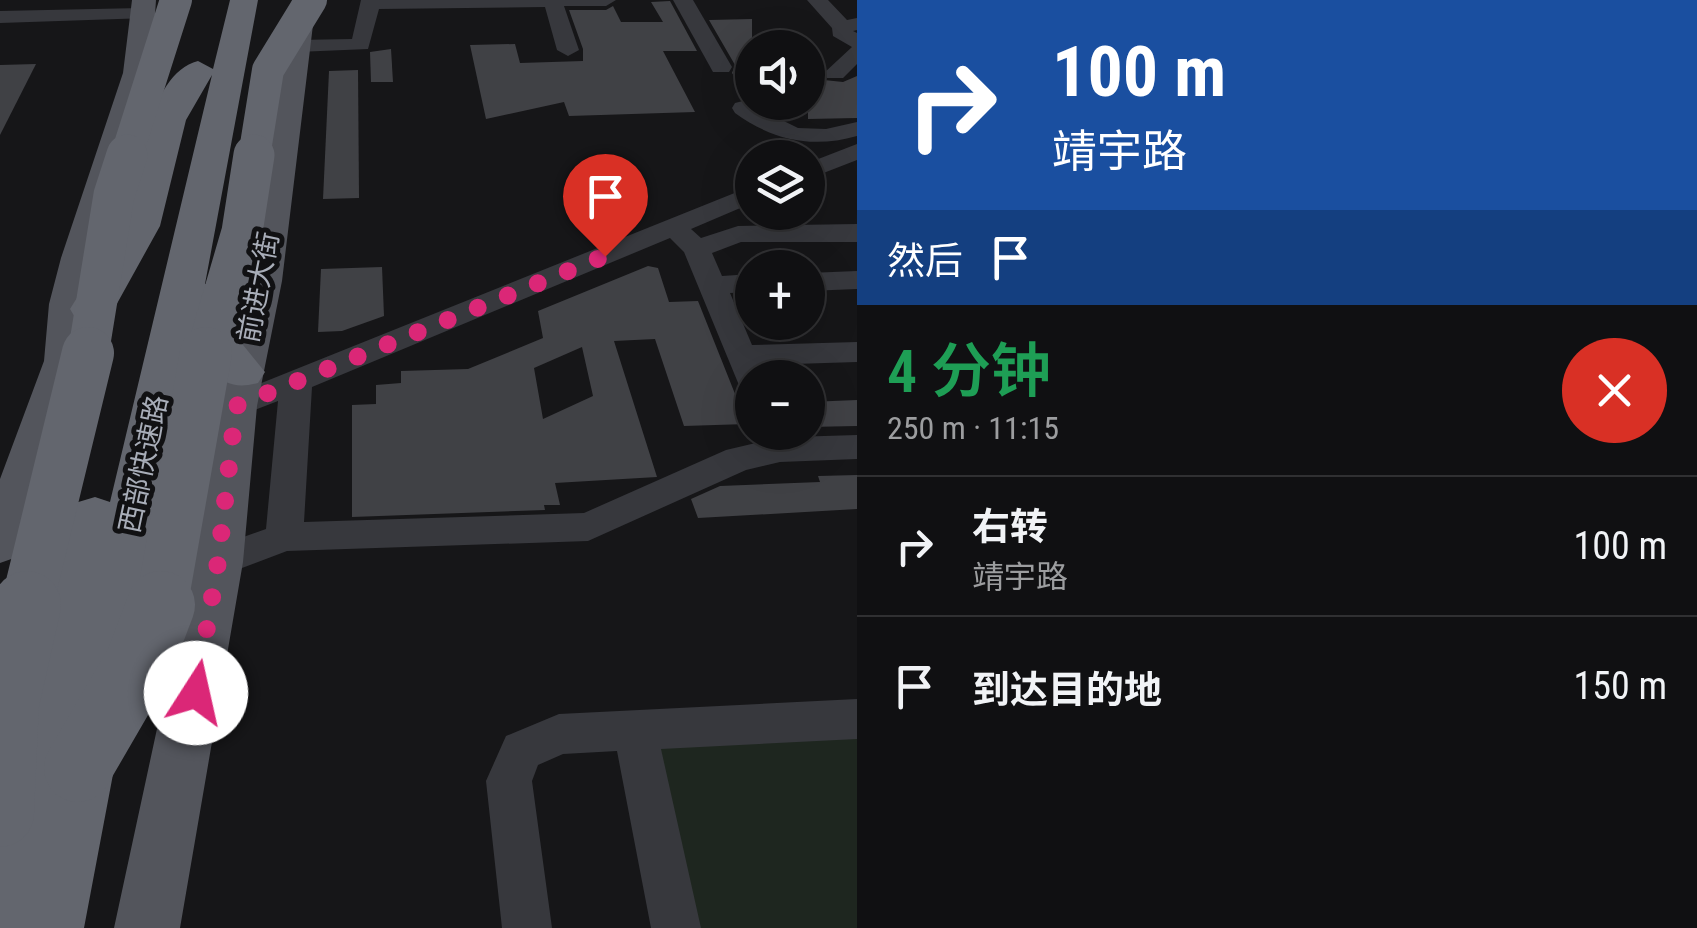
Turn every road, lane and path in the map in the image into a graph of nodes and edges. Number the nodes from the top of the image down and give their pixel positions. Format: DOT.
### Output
graph roads {
  1 [pos="244,0"];
  2 [pos="278,0"];
  3 [pos="308,0"];
  4 [pos="606,0"];
  5 [pos="683,0"];
  6 [pos="817,0"];
  7 [pos="371,1"];
  8 [pos="553,1"];
  9 [pos="169,4"];
  10 [pos="0,17"];
  11 [pos="852,31"];
  12 [pos="568,50"];
  13 [pos="857,52"];
  14 [pos="248,64"];
  15 [pos="722,67"];
  16 [pos="836,73"];
  17 [pos="762,120"];
  18 [pos="857,129"];
  19 [pos="857,152"];
  20 [pos="825,165"];
  21 [pos="186,197"];
  22 [pos="735,201"];
  23 [pos="674,227"];
  24 [pos="857,234"];
  25 [pos="697,249"];
  26 [pos="857,280"];
  27 [pos="825,281"];
  28 [pos="735,284"];
  29 [pos="712,285"];
  30 [pos="857,352"];
  31 [pos="744,360"];
  32 [pos="802,360"];
  33 [pos="64,361"];
  34 [pos="296,384"];
  35 [pos="238,389"];
  36 [pos="825,445"];
  37 [pos="857,447"];
  38 [pos="757,450"];
  39 [pos="284,538"];
  40 [pos="0,544"];
  41 [pos="218,562"];
  42 [pos="857,719"];
  43 [pos="635,730"];
  44 [pos="78,768"];
  45 [pos="0,814"];
  46 [pos="0,922"];
  47 [pos="46,928"];
  48 [pos="147,928"];
  49 [pos="528,928"];
  50 [pos="676,928"];
  1 -- 14 [label="highway, 西部快速路"];
  2 -- 14 [label="highway"];
  3 -- 14 [label="main road, 前进大街"];
  4 -- 8 [label="street"];
  5 -- 15 [label="street"];
  6 -- 11 [label="street"];
  7 -- 8 [label="street"];
  7 -- 14 [label="street"];
  8 -- 12 [label="street"];
  9 -- 10 [label="street"];
  9 -- 14 [label="highway, 西部快速路"];
  9 -- 33 [label="main road"];
  9 -- 45 [label="highway, bridge"];
  13 -- 16 [label="street"];
  14 -- 21 [label="highway, 西部快速路"];
  14 -- 33 [label="highway"];
  14 -- 35 [label="main road, 前进大街"];
  14 -- 35 [label="highway"];
  14 -- 44 [label="highway, bridge"];
  17 -- 18 [label="street"];
  19 -- 20 [label="street"];
  21 -- 44 [label="highway, 西部快速路"];
  21 -- 46 [label="highway, 西部快速路"];
  22 -- 23 [label="street"];
  23 -- 25 [label="street"];
  23 -- 34 [label="street"];
  24 -- 25 [label="street"];
  25 -- 29 [label="street"];
  26 -- 27 [label="street"];
  28 -- 29 [label="street"];
  29 -- 31 [label="street"];
  30 -- 32 [label="street"];
  33 -- 40 [label="main road"];
  34 -- 35 [label="street"];
  34 -- 39 [label="street"];
  35 -- 41 [label="main road, 前进大街"];
  36 -- 37 [label="street"];
  38 -- 39 [label="street"];
  39 -- 41 [label="street"];
  41 -- 48 [label="main road, 前进大街"];
  42 -- 43 [label="street"];
  43 -- 49 [label="street"];
  43 -- 50 [label="street"];
  44 -- 47 [label="highway, 西部快速路"];
}
